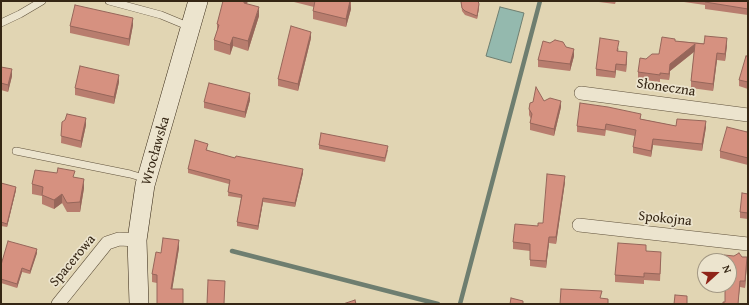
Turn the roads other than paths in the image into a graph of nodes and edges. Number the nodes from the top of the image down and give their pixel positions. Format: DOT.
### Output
graph roads {
  1 [pos="42,1"];
  2 [pos="109,1"];
  3 [pos="198,1"];
  4 [pos="1,23"];
  5 [pos="190,28"];
  6 [pos="581,93"];
  7 [pos="748,115"];
  8 [pos="16,151"];
  9 [pos="147,179"];
  10 [pos="579,225"];
  11 [pos="137,240"];
  12 [pos="748,244"];
  13 [pos="58,304"];
  14 [pos="139,304"];
  1 -- 4 [label="lane"];
  2 -- 5 [label="lane"];
  3 -- 5 [label="street, Wrocławska"];
  5 -- 9 [label="street, Wrocławska"];
  6 -- 7 [label="street, Słoneczna"];
  8 -- 9 [label="lane"];
  9 -- 11 [label="street, Wrocławska"];
  10 -- 12 [label="street, Spokojna"];
  11 -- 13 [label="street, Spacerowa"];
  11 -- 14 [label="street, Wrocławska"];
}
